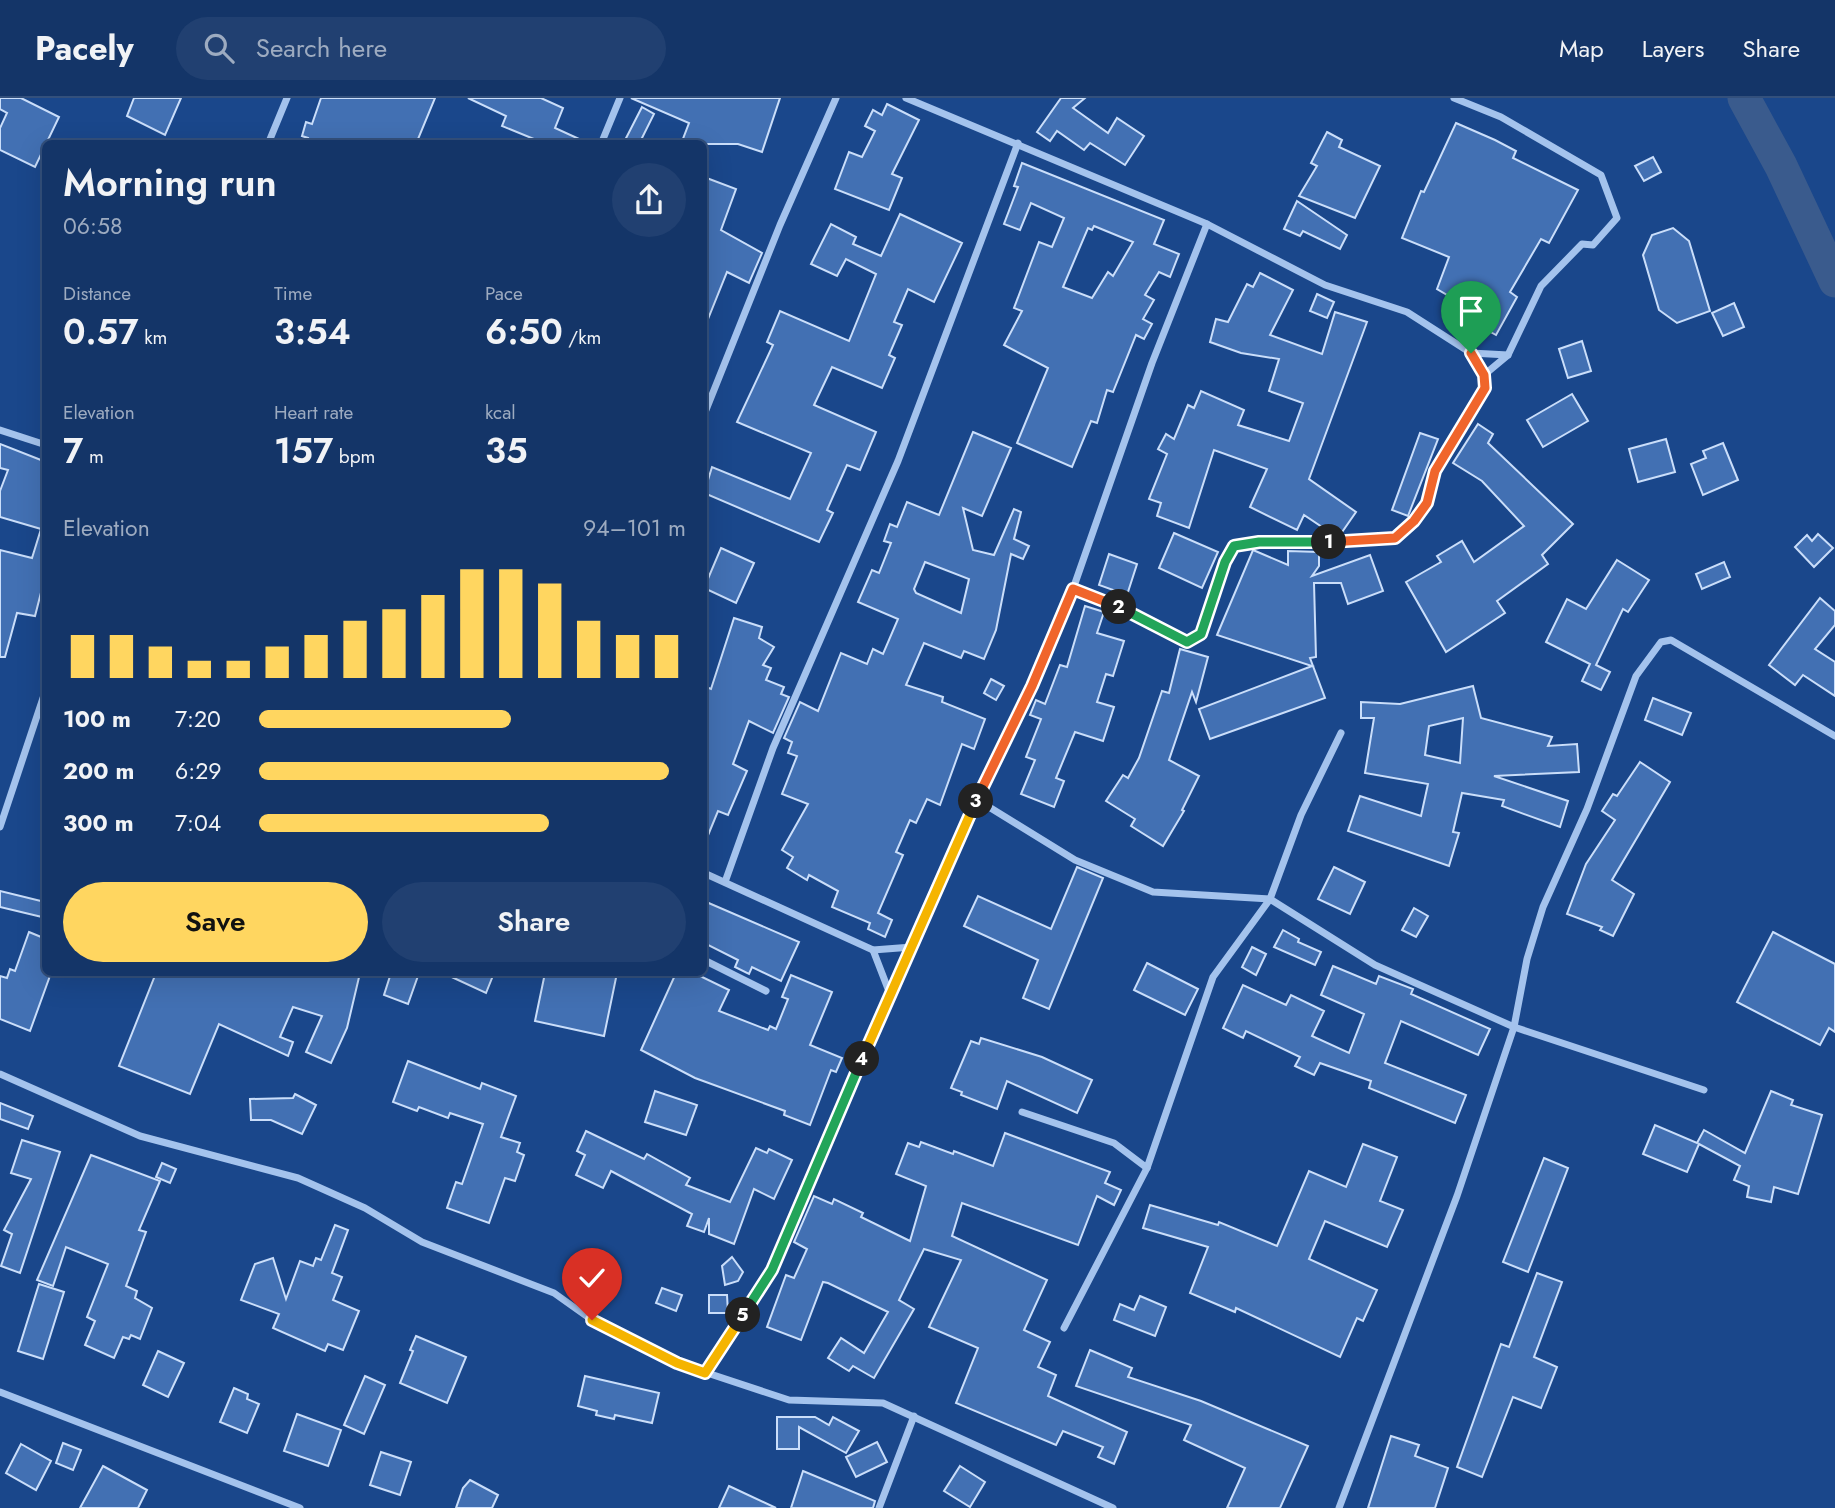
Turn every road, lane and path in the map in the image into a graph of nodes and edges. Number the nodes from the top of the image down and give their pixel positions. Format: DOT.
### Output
graph roads {
  1 [pos="286,98"];
  2 [pos="620,98"];
  3 [pos="836,98"];
  4 [pos="906,98"];
  5 [pos="1454,98"];
  6 [pos="270,140"];
  7 [pos="603,140"];
  8 [pos="1018,143"];
  9 [pos="1206,224"];
  10 [pos="1471,353"];
  11 [pos="1508,355"];
  12 [pos="1484,375"];
  13 [pos="707,408"];
  14 [pos="0,430"];
  15 [pos="42,444"];
  16 [pos="1073,589"];
  17 [pos="42,708"];
  18 [pos="1341,733"];
  19 [pos="1835,736"];
  20 [pos="976,799"];
  21 [pos="0,827"];
  22 [pos="707,874"];
  23 [pos="725,882"];
  24 [pos="1270,900"];
  25 [pos="912,947"];
  26 [pos="873,950"];
  27 [pos="707,962"];
  28 [pos="766,991"];
  29 [pos="890,994"];
  30 [pos="1514,1027"];
  31 [pos="0,1074"];
  32 [pos="1704,1090"];
  33 [pos="1022,1112"];
  34 [pos="1147,1168"];
  35 [pos="1064,1328"];
  36 [pos="705,1373"];
  37 [pos="0,1392"];
  38 [pos="914,1416"];
  39 [pos="300,1508"];
  40 [pos="879,1508"];
  41 [pos="1114,1508"];
  42 [pos="1339,1508"];
  1 -- 6 [label="street"];
  2 -- 7 [label="street"];
  3 -- 13 [label="street"];
  4 -- 8 [label="street"];
  5 -- 11 [label="street"];
  8 -- 9 [label="street"];
  8 -- 23 [label="street"];
  9 -- 10 [label="street"];
  9 -- 16 [label="street"];
  10 -- 11 [label="street"];
  10 -- 12 [label="street"];
  11 -- 12 [label="street"];
  12 -- 16 [label="street"];
  14 -- 15 [label="street"];
  16 -- 20 [label="street"];
  17 -- 21 [label="street"];
  18 -- 24 [label="street"];
  19 -- 30 [label="street"];
  20 -- 24 [label="street"];
  20 -- 25 [label="street"];
  22 -- 23 [label="street"];
  23 -- 26 [label="street"];
  24 -- 30 [label="street"];
  24 -- 34 [label="street"];
  25 -- 26 [label="street"];
  25 -- 29 [label="street"];
  26 -- 29 [label="street"];
  27 -- 28 [label="street"];
  29 -- 36 [label="street"];
  30 -- 32 [label="street"];
  30 -- 42 [label="street"];
  31 -- 36 [label="street"];
  33 -- 34 [label="street"];
  34 -- 35 [label="street"];
  36 -- 38 [label="street"];
  37 -- 39 [label="street"];
  38 -- 40 [label="street"];
  38 -- 41 [label="street"];
}
